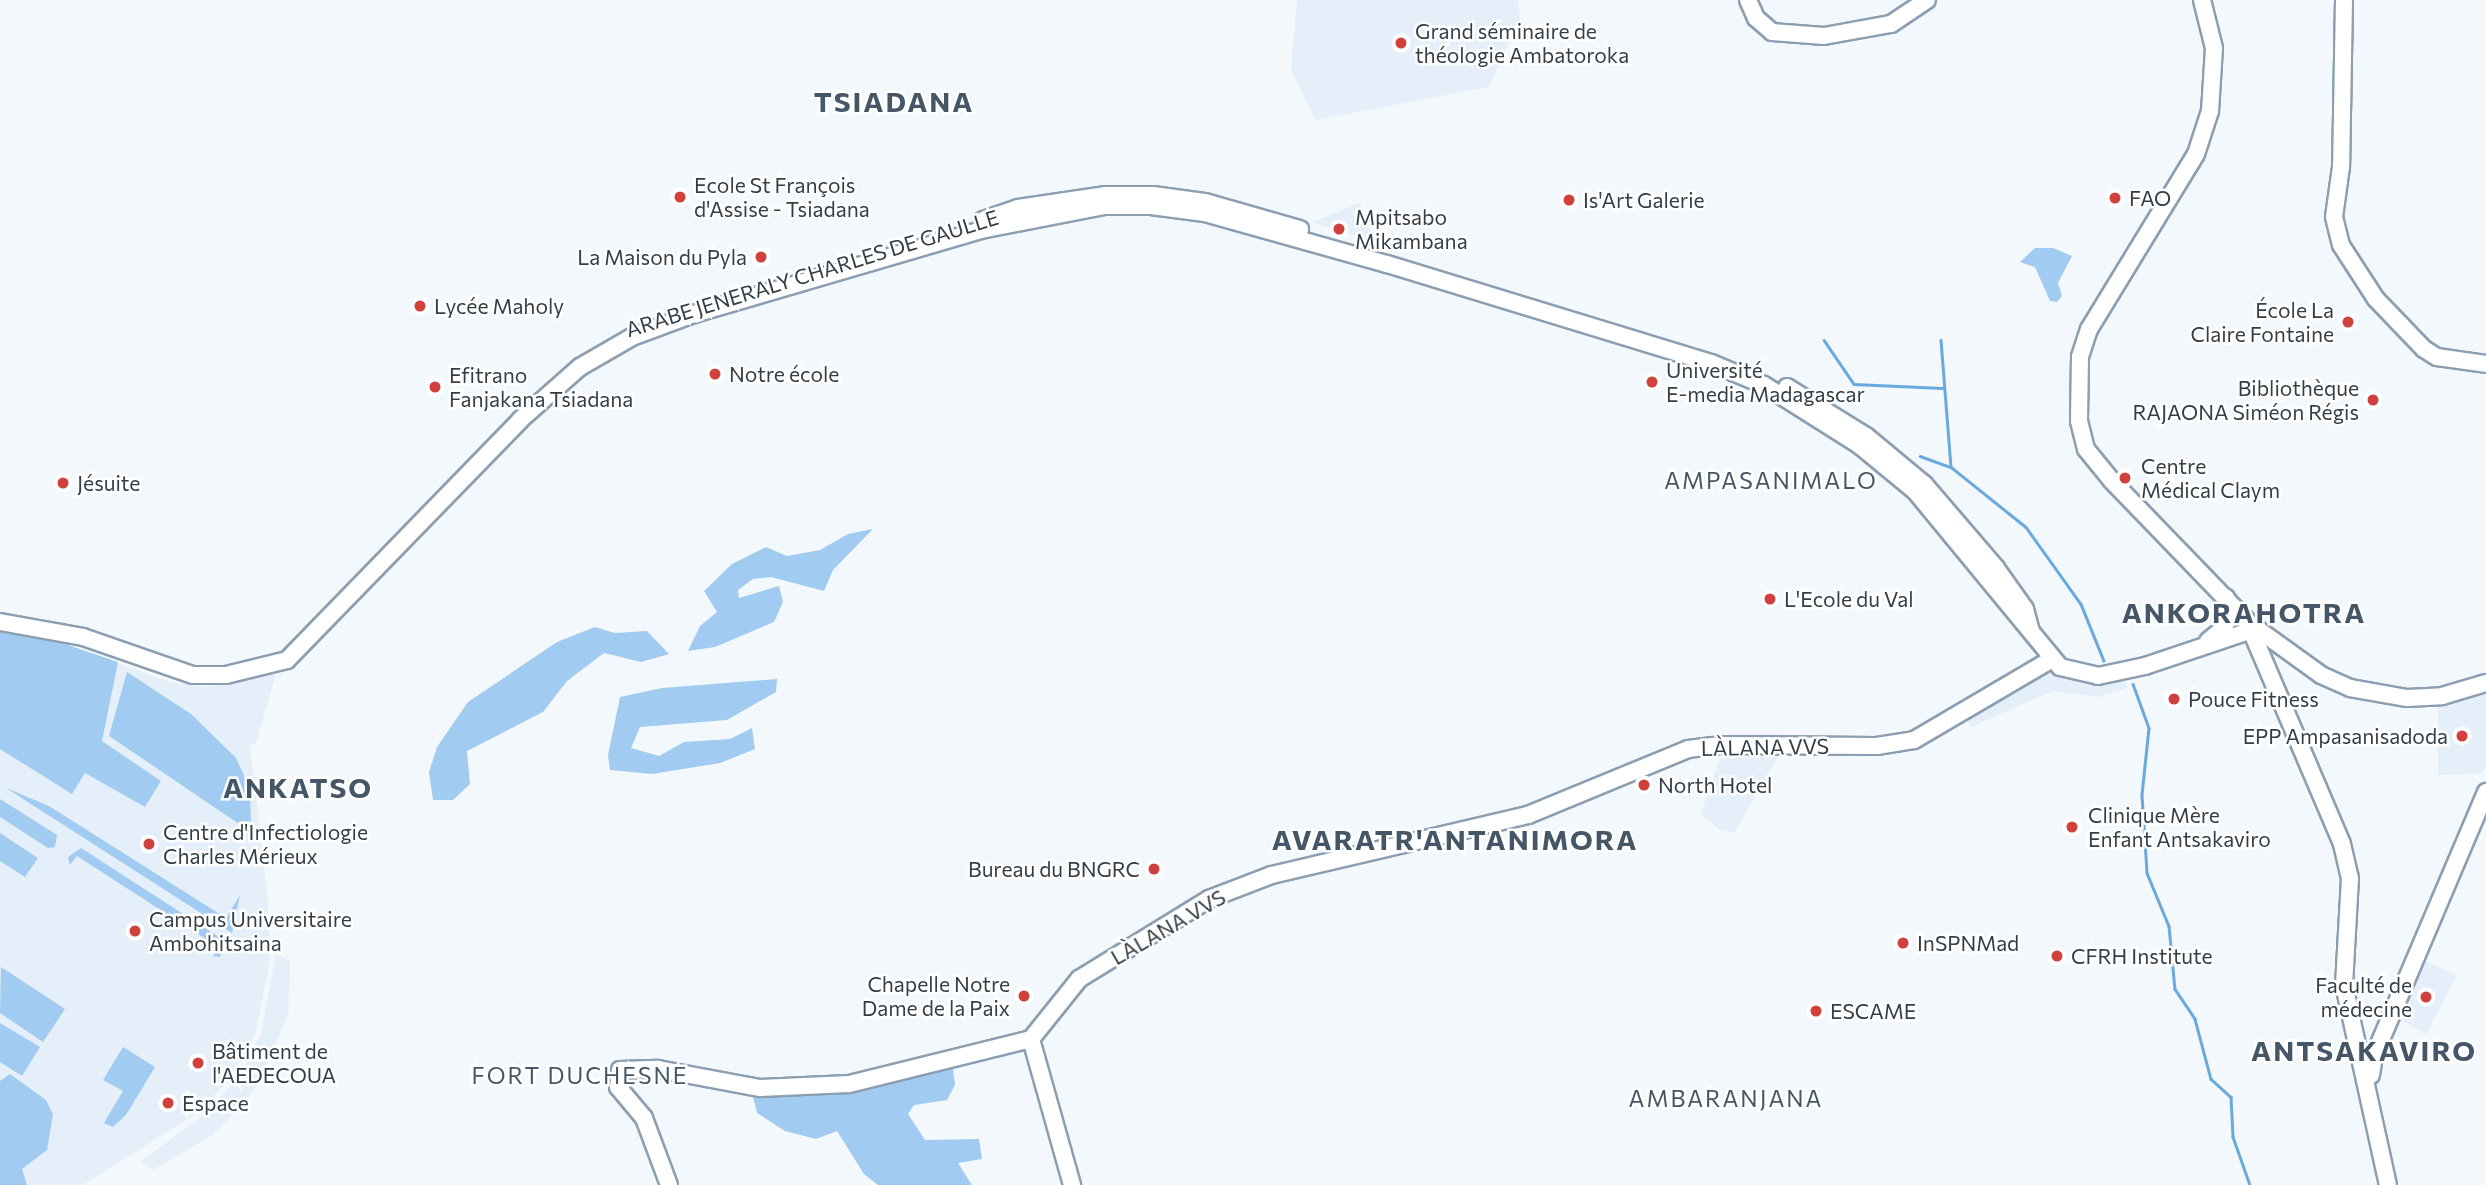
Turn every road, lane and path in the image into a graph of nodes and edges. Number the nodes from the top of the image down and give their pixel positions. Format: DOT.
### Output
graph roads {
  1 [pos="1748,0"];
  2 [pos="1927,0"];
  3 [pos="2202,0"];
  4 [pos="2344,0"];
  5 [pos="2486,364"];
  6 [pos="2226,597"];
  7 [pos="0,622"];
  8 [pos="2249,626"];
  9 [pos="2206,642"];
  10 [pos="2265,643"];
  11 [pos="2184,653"];
  12 [pos="2052,659"];
  13 [pos="2486,683"];
  14 [pos="2486,792"];
  15 [pos="2381,1038"];
  16 [pos="1031,1039"];
  17 [pos="2354,1040"];
  18 [pos="2371,1105"];
  19 [pos="669,1185"];
  20 [pos="1072,1185"];
  21 [pos="2388,1185"];
  1 -- 2 [label="main road"];
  3 -- 6 [label="main road"];
  4 -- 5 [label="main road"];
  6 -- 8 [label="main road"];
  6 -- 9 [label="main road"];
  7 -- 12 [label="main road, ARABE JENERALY CHARLES DE GAULLE"];
  8 -- 9 [label="main road, ARABE JENERALY CHARLES DE GAULLE"];
  8 -- 10 [label="main road"];
  8 -- 11 [label="main road, ARABE JENERALY CHARLES DE GAULLE"];
  9 -- 11 [label="main road, ARABE JENERALY CHARLES DE GAULLE"];
  10 -- 13 [label="main road"];
  10 -- 17 [label="main road"];
  11 -- 12 [label="main road, ARABE JENERALY CHARLES DE GAULLE"];
  12 -- 16 [label="main road, LÀLANA VVS"];
  14 -- 15 [label="main road"];
  15 -- 17 [label="main road"];
  15 -- 18 [label="main road"];
  16 -- 19 [label="main road"];
  16 -- 20 [label="main road"];
  17 -- 18 [label="main road"];
  18 -- 21 [label="main road"];
}
